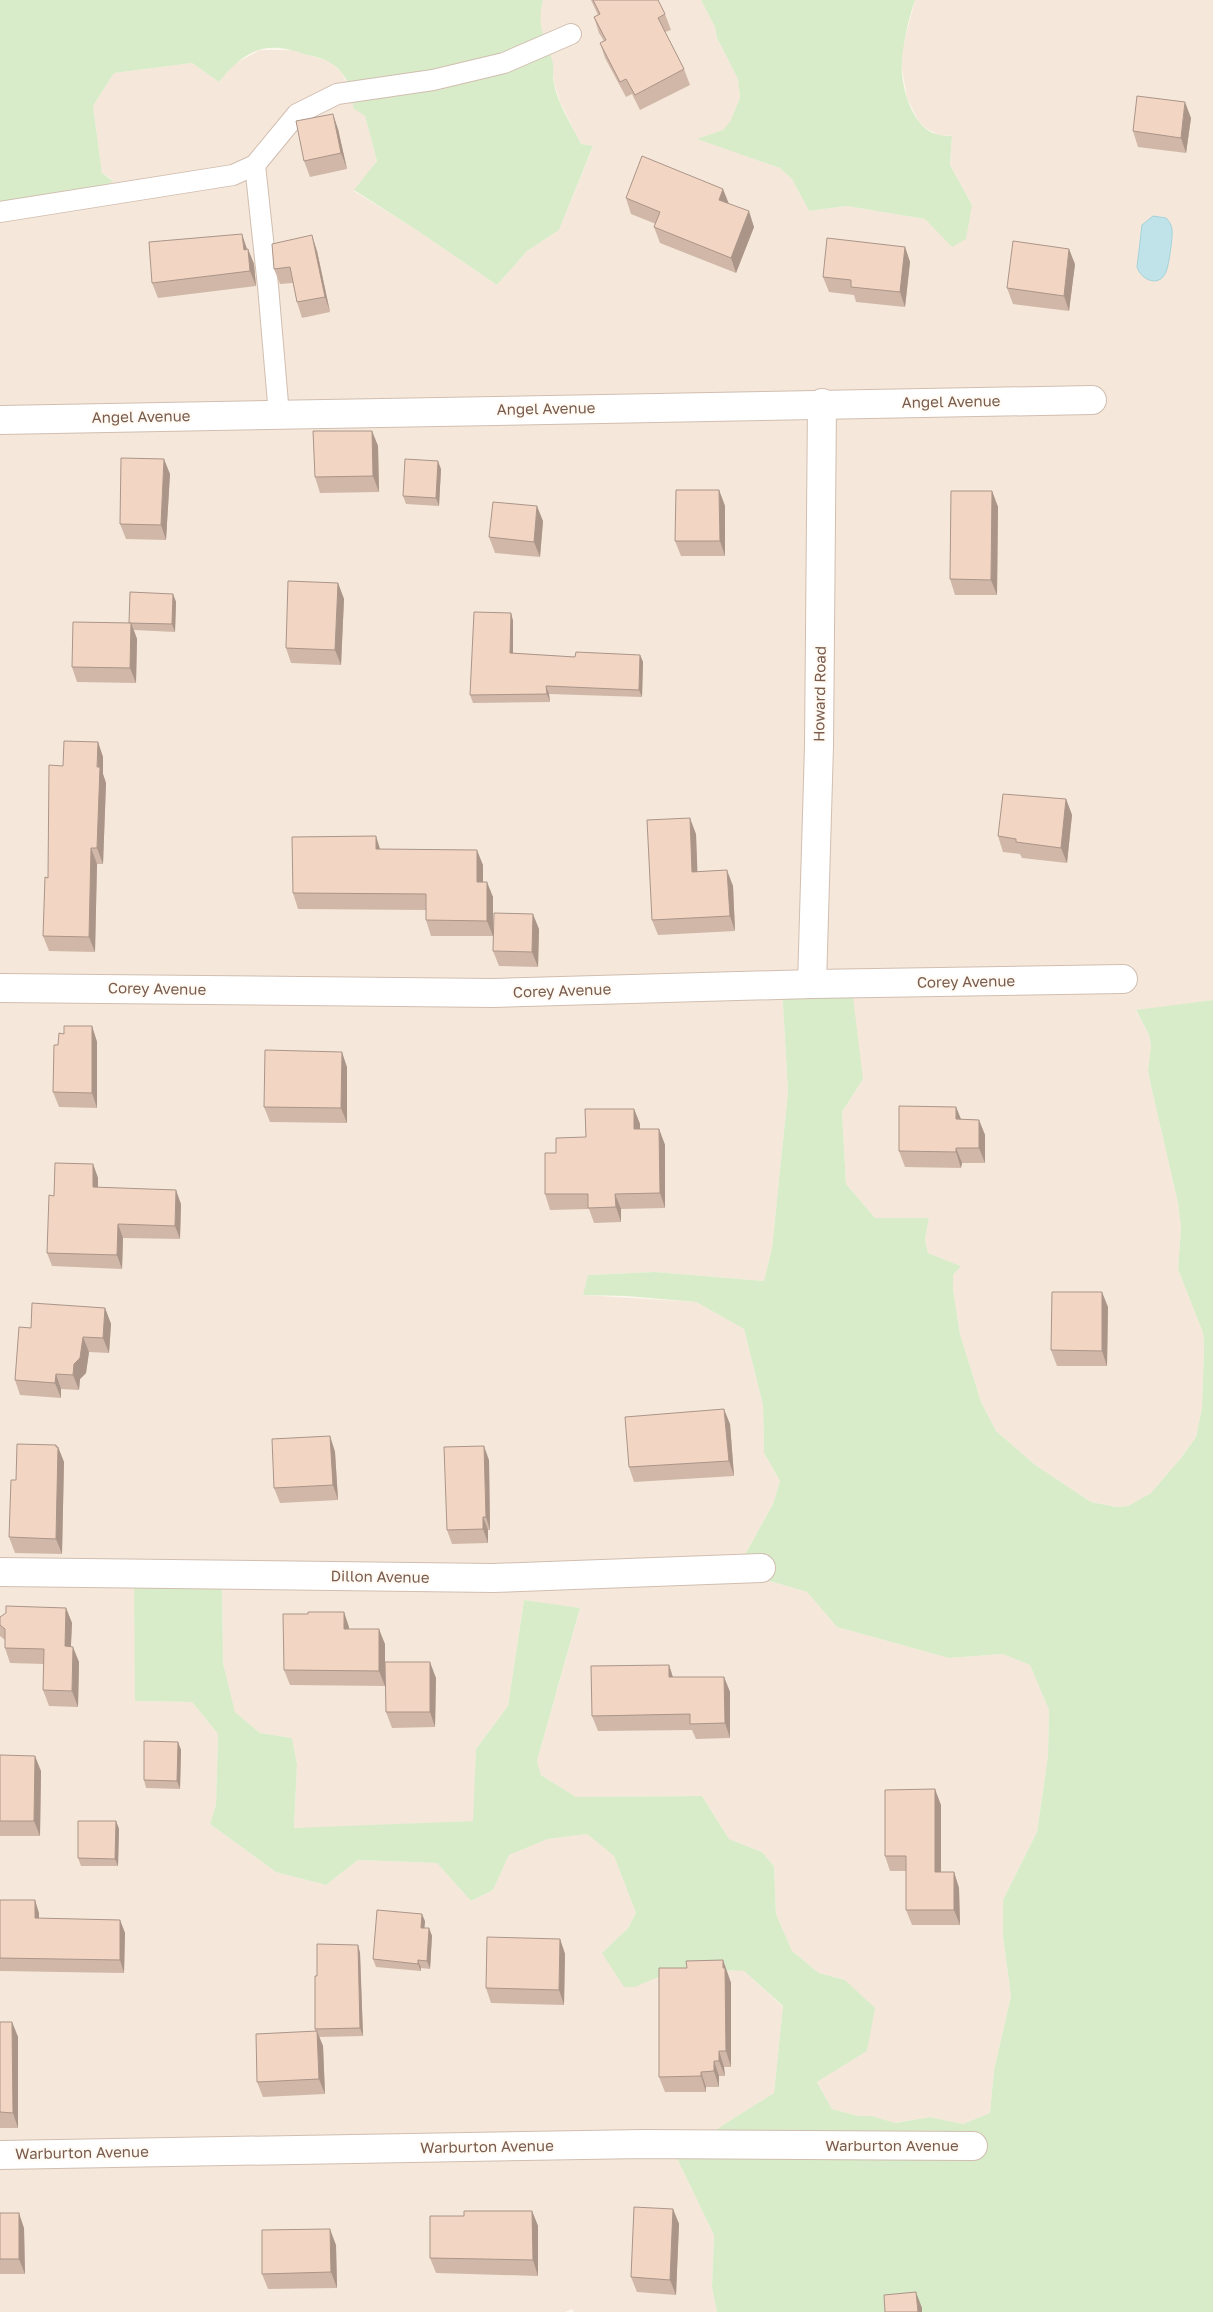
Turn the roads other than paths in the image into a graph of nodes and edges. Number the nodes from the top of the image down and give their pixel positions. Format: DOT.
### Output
graph roads {
  1 [pos="571,34"];
  2 [pos="255,165"];
  3 [pos="0,212"];
  4 [pos="1092,400"];
  5 [pos="822,403"];
  6 [pos="279,414"];
  7 [pos="0,420"];
  8 [pos="1123,979"];
  9 [pos="812,984"];
  10 [pos="0,988"];
  11 [pos="761,1568"];
  12 [pos="0,1572"];
  13 [pos="973,2146"];
  14 [pos="0,2155"];
  1 -- 2 [label="lane"];
  2 -- 3 [label="lane"];
  2 -- 6 [label="lane"];
  4 -- 5 [label="street, Angel Avenue"];
  5 -- 6 [label="street, Angel Avenue"];
  5 -- 9 [label="street, Howard Road"];
  6 -- 7 [label="street, Angel Avenue"];
  8 -- 9 [label="street, Corey Avenue"];
  9 -- 10 [label="street, Corey Avenue"];
  11 -- 12 [label="street, Dillon Avenue"];
  13 -- 14 [label="street, Warburton Avenue"];
}
